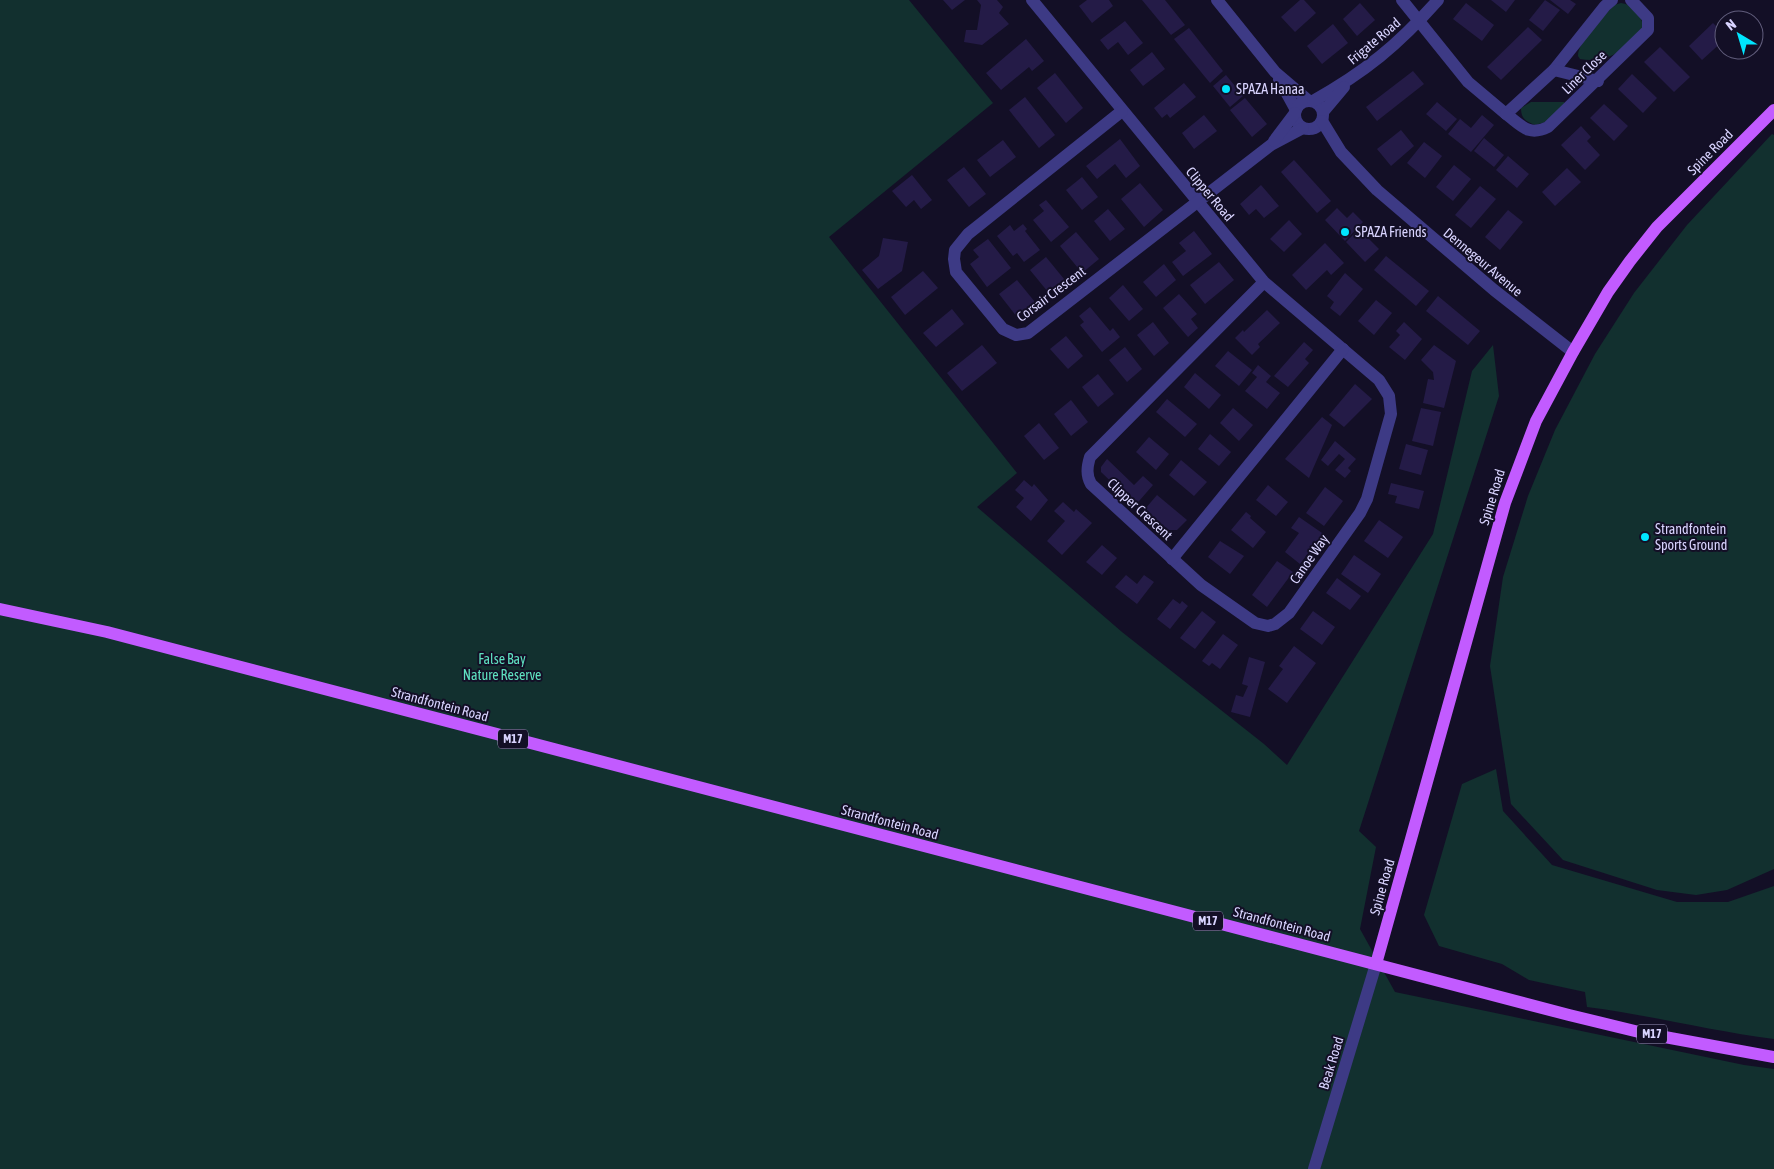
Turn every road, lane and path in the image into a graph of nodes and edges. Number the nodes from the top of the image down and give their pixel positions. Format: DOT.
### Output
graph roads {
  1 [pos="1032,0"];
  2 [pos="1217,0"];
  3 [pos="1402,0"];
  4 [pos="1438,0"];
  5 [pos="1612,0"];
  6 [pos="1631,0"];
  7 [pos="1419,22"];
  8 [pos="1554,70"];
  9 [pos="1275,72"];
  10 [pos="1349,81"];
  11 [pos="1598,81"];
  12 [pos="1311,101"];
  13 [pos="1122,111"];
  14 [pos="1295,112"];
  15 [pos="1773,113"];
  16 [pos="1506,114"];
  17 [pos="1315,122"];
  18 [pos="1271,145"];
  19 [pos="1196,202"];
  20 [pos="1264,282"];
  21 [pos="1343,349"];
  22 [pos="1573,352"];
  23 [pos="1385,387"];
  24 [pos="1172,559"];
  25 [pos="0,609"];
  26 [pos="1376,964"];
  27 [pos="1774,1057"];
  28 [pos="1314,1169"];
  1 -- 13 [label="street, Clipper Road"];
  2 -- 9 [label="street"];
  3 -- 7 [label="street, Liner Close"];
  4 -- 7 [label="street, Frigate Road"];
  5 -- 8 [label="street, Liner Close"];
  6 -- 11 [label="street, Liner Close"];
  7 -- 10 [label="street, Frigate Road"];
  7 -- 16 [label="street, Liner Close"];
  8 -- 11 [label="street"];
  8 -- 16 [label="street, Liner Close"];
  9 -- 12 [label="street"];
  9 -- 14 [label="street"];
  10 -- 12 [label="street, Frigate Road"];
  10 -- 17 [label="street, Frigate Road"];
  11 -- 16 [label="street, Liner Close"];
  12 -- 14 [label="street"];
  12 -- 17 [label="street"];
  13 -- 19 [label="street, Clipper Road"];
  13 -- 19 [label="street, Corsair Crescent"];
  14 -- 17 [label="street"];
  14 -- 18 [label="street, Frigate Road"];
  15 -- 22 [label="main road, Spine Road"];
  17 -- 18 [label="street, Frigate Road"];
  17 -- 22 [label="street, Dennegeur Avenue"];
  18 -- 19 [label="street, Frigate Road"];
  19 -- 20 [label="street, Clipper Road"];
  20 -- 21 [label="street, Clipper Road"];
  20 -- 24 [label="street, Clipper Crescent"];
  21 -- 23 [label="street, Clipper Road"];
  21 -- 24 [label="street, Clipper Crescent"];
  22 -- 26 [label="main road, Spine Road"];
  23 -- 24 [label="street, Canoe Way"];
  25 -- 26 [label="main road, Strandfontein Road / M17"];
  26 -- 27 [label="main road, Strandfontein Road / M17"];
  26 -- 28 [label="street, Beak Road"];
}
